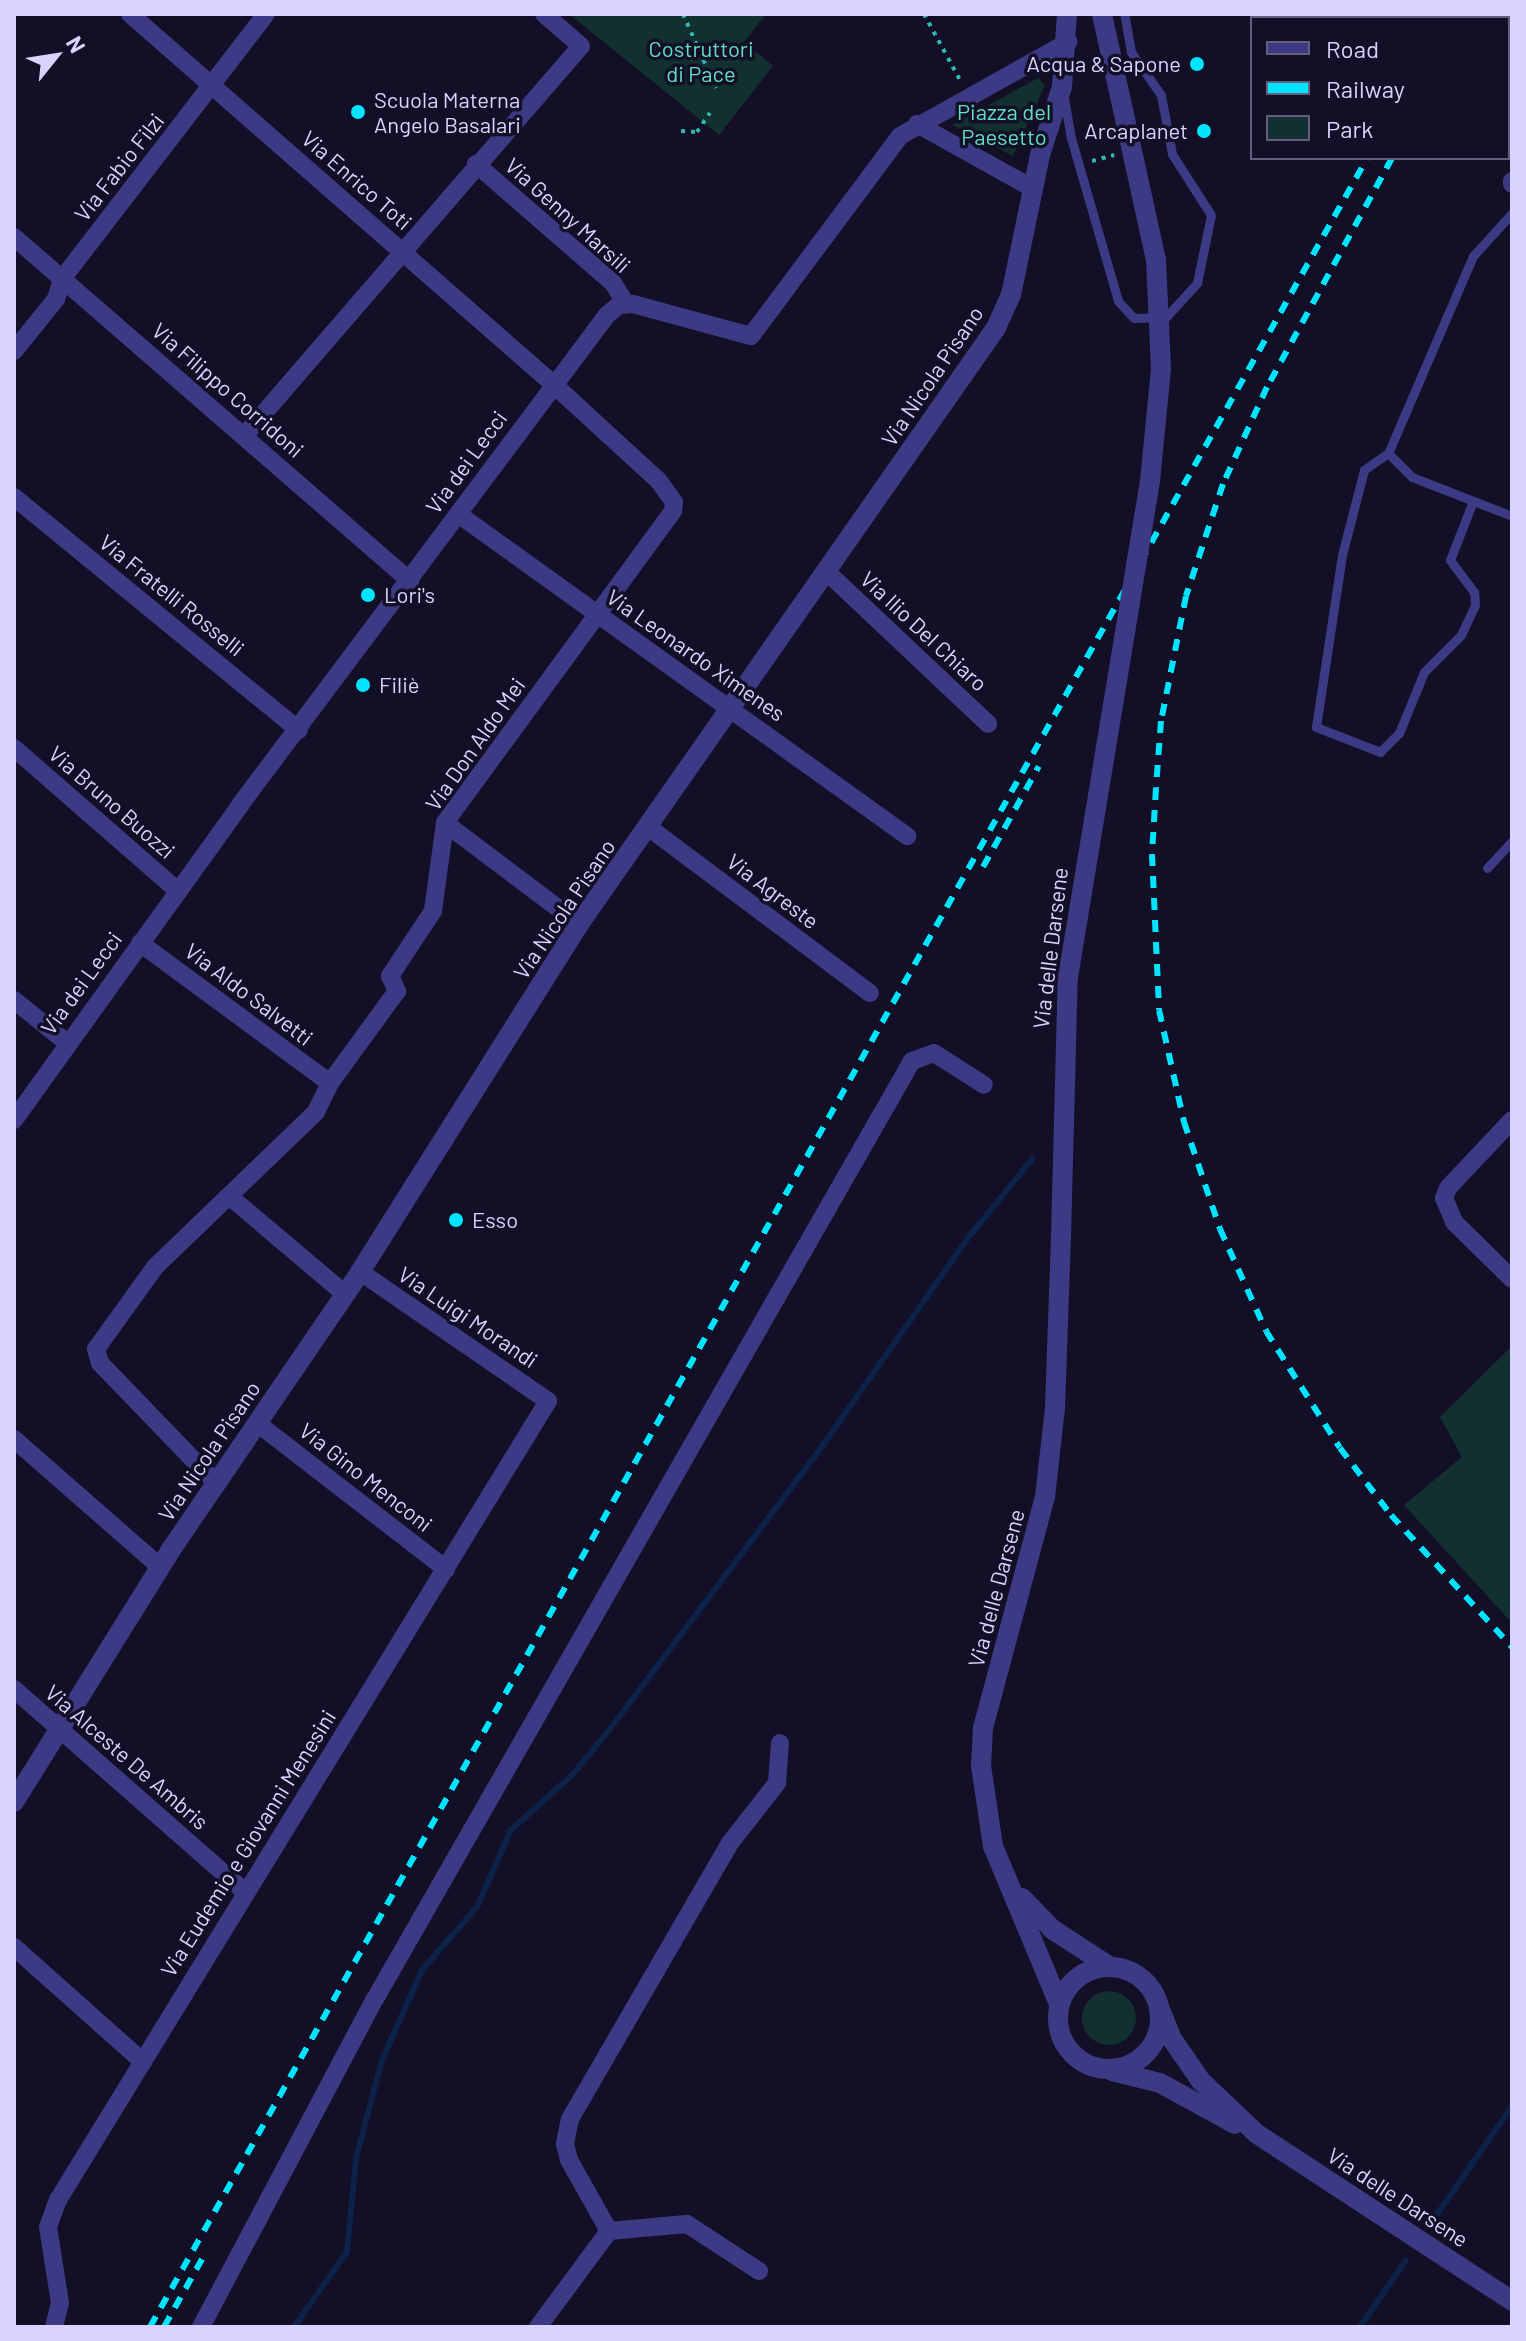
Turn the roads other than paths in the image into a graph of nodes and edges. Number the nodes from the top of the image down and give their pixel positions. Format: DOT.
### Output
graph roads {
  1 [pos="130,14"];
  2 [pos="266,14"];
  3 [pos="544,14"];
  4 [pos="1067,14"];
  5 [pos="1102,14"];
  6 [pos="1124,14"];
  7 [pos="1068,42"];
  8 [pos="212,86"];
  9 [pos="1062,87"];
  10 [pos="917,124"];
  11 [pos="476,164"];
  12 [pos="1032,188"];
  13 [pos="1512,213"];
  14 [pos="14,237"];
  15 [pos="402,251"];
  16 [pos="62,279"];
  17 [pos="626,304"];
  18 [pos="14,351"];
  19 [pos="552,383"];
  20 [pos="244,436"];
  21 [pos="1388,453"];
  22 [pos="14,497"];
  23 [pos="1473,501"];
  24 [pos="458,514"];
  25 [pos="1512,516"];
  26 [pos="828,573"];
  27 [pos="410,581"];
  28 [pos="596,615"];
  29 [pos="731,712"];
  30 [pos="988,724"];
  31 [pos="299,730"];
  32 [pos="14,748"];
  33 [pos="445,823"];
  34 [pos="648,827"];
  35 [pos="907,836"];
  36 [pos="1512,841"];
  37 [pos="1487,868"];
  38 [pos="178,891"];
  39 [pos="579,924"];
  40 [pos="140,943"];
  41 [pos="870,993"];
  42 [pos="14,1000"];
  43 [pos="66,1042"];
  44 [pos="330,1083"];
  45 [pos="984,1085"];
  46 [pos="14,1120"];
  47 [pos="1512,1120"];
  48 [pos="229,1196"];
  49 [pos="360,1272"];
  50 [pos="1512,1279"];
  51 [pos="345,1294"];
  52 [pos="548,1401"];
  53 [pos="257,1423"];
  54 [pos="14,1439"];
  55 [pos="216,1483"];
  56 [pos="160,1567"];
  57 [pos="446,1569"];
  58 [pos="14,1689"];
  59 [pos="60,1728"];
  60 [pos="780,1743"];
  61 [pos="14,1802"];
  62 [pos="1011,1886"];
  63 [pos="245,1892"];
  64 [pos="14,1947"];
  65 [pos="1109,1966"];
  66 [pos="1059,2004"];
  67 [pos="1159,2007"];
  68 [pos="143,2062"];
  69 [pos="1105,2069"];
  70 [pos="1257,2134"];
  71 [pos="609,2231"];
  72 [pos="759,2271"];
  73 [pos="1512,2301"];
  74 [pos="54,2327"];
  75 [pos="201,2327"];
  76 [pos="538,2327"];
  1 -- 8 [label="street, Via Enrico Toti"];
  2 -- 8 [label="street, Via Fabio Filzi"];
  3 -- 11 [label="street"];
  4 -- 7 [label="street, Via Nicola Pisano"];
  5 -- 62 [label="street, Via delle Darsene, bridge"];
  6 -- 9 [label="lane"];
  7 -- 9 [label="street, Via Nicola Pisano"];
  7 -- 10 [label="street"];
  8 -- 15 [label="street, Via Enrico Toti"];
  8 -- 16 [label="street, Via Fabio Filzi"];
  9 -- 12 [label="street, Via Nicola Pisano"];
  10 -- 12 [label="street"];
  10 -- 17 [label="street"];
  11 -- 15 [label="street"];
  11 -- 17 [label="street, Via Genny Marsili"];
  12 -- 26 [label="street, Via Nicola Pisano"];
  13 -- 21 [label="lane"];
  14 -- 16 [label="street, Via Filippo Corridoni"];
  15 -- 19 [label="street, Via Enrico Toti"];
  15 -- 20 [label="street"];
  16 -- 18 [label="street, Via Fabio Filzi"];
  16 -- 20 [label="street, Via Filippo Corridoni"];
  17 -- 19 [label="street, Via dei Lecci"];
  19 -- 24 [label="street, Via dei Lecci"];
  19 -- 28 [label="street, Via Don Aldo Mei"];
  20 -- 27 [label="street, Via Filippo Corridoni"];
  21 -- 23 [label="lane"];
  21 -- 23 [label="lane"];
  22 -- 31 [label="street, Via Fratelli Rosselli"];
  23 -- 25 [label="lane"];
  24 -- 27 [label="street, Via dei Lecci"];
  24 -- 28 [label="street, Via Leonardo Ximenes"];
  26 -- 29 [label="street, Via Nicola Pisano"];
  26 -- 30 [label="street, Via Ilio Del Chiaro"];
  27 -- 31 [label="street, Via dei Lecci"];
  28 -- 29 [label="street, Via Leonardo Ximenes"];
  28 -- 33 [label="street, Via Don Aldo Mei"];
  29 -- 34 [label="street, Via Nicola Pisano"];
  29 -- 35 [label="street, Via Leonardo Ximenes"];
  31 -- 38 [label="street, Via dei Lecci"];
  32 -- 38 [label="street, Via Bruno Buozzi"];
  33 -- 39 [label="street"];
  33 -- 44 [label="street, Via Don Aldo Mei"];
  34 -- 39 [label="street, Via Nicola Pisano"];
  34 -- 41 [label="street, Via Agreste"];
  36 -- 37 [label="lane"];
  38 -- 40 [label="street, Via dei Lecci"];
  39 -- 49 [label="street, Via Nicola Pisano"];
  40 -- 43 [label="street, Via dei Lecci"];
  40 -- 44 [label="street, Via Aldo Salvetti"];
  42 -- 43 [label="street"];
  43 -- 46 [label="street, Via dei Lecci"];
  44 -- 48 [label="street, Via Don Aldo Mei"];
  45 -- 75 [label="street"];
  47 -- 50 [label="street"];
  48 -- 51 [label="street"];
  48 -- 55 [label="street, Via Don Aldo Mei"];
  49 -- 51 [label="street, Via Nicola Pisano"];
  49 -- 52 [label="street, Via Luigi Morandi"];
  51 -- 53 [label="street, Via Nicola Pisano"];
  52 -- 57 [label="street, Via Eudemio e Giovanni Menesini"];
  53 -- 55 [label="street, Via Nicola Pisano"];
  53 -- 57 [label="street, Via Gino Menconi"];
  54 -- 56 [label="street"];
  55 -- 56 [label="street, Via Nicola Pisano"];
  56 -- 59 [label="street, Via Nicola Pisano"];
  57 -- 63 [label="street, Via Eudemio e Giovanni Menesini"];
  58 -- 59 [label="street, Via Alceste De Ambris"];
  59 -- 61 [label="street, Via Nicola Pisano"];
  59 -- 63 [label="street, Via Alceste De Ambris"];
  60 -- 71 [label="street"];
  62 -- 65 [label="street, Via delle Darsene"];
  62 -- 66 [label="street, Via delle Darsene"];
  63 -- 68 [label="street, Via Eudemio e Giovanni Menesini"];
  64 -- 68 [label="street"];
  65 -- 66 [label="street"];
  65 -- 67 [label="street"];
  66 -- 69 [label="street"];
  67 -- 69 [label="street"];
  67 -- 70 [label="street, Via delle Darsene"];
  68 -- 74 [label="street, Via Eudemio e Giovanni Menesini"];
  69 -- 70 [label="street, Via delle Darsene"];
  70 -- 73 [label="street, Via delle Darsene"];
  71 -- 72 [label="street"];
  71 -- 76 [label="street"];
}
